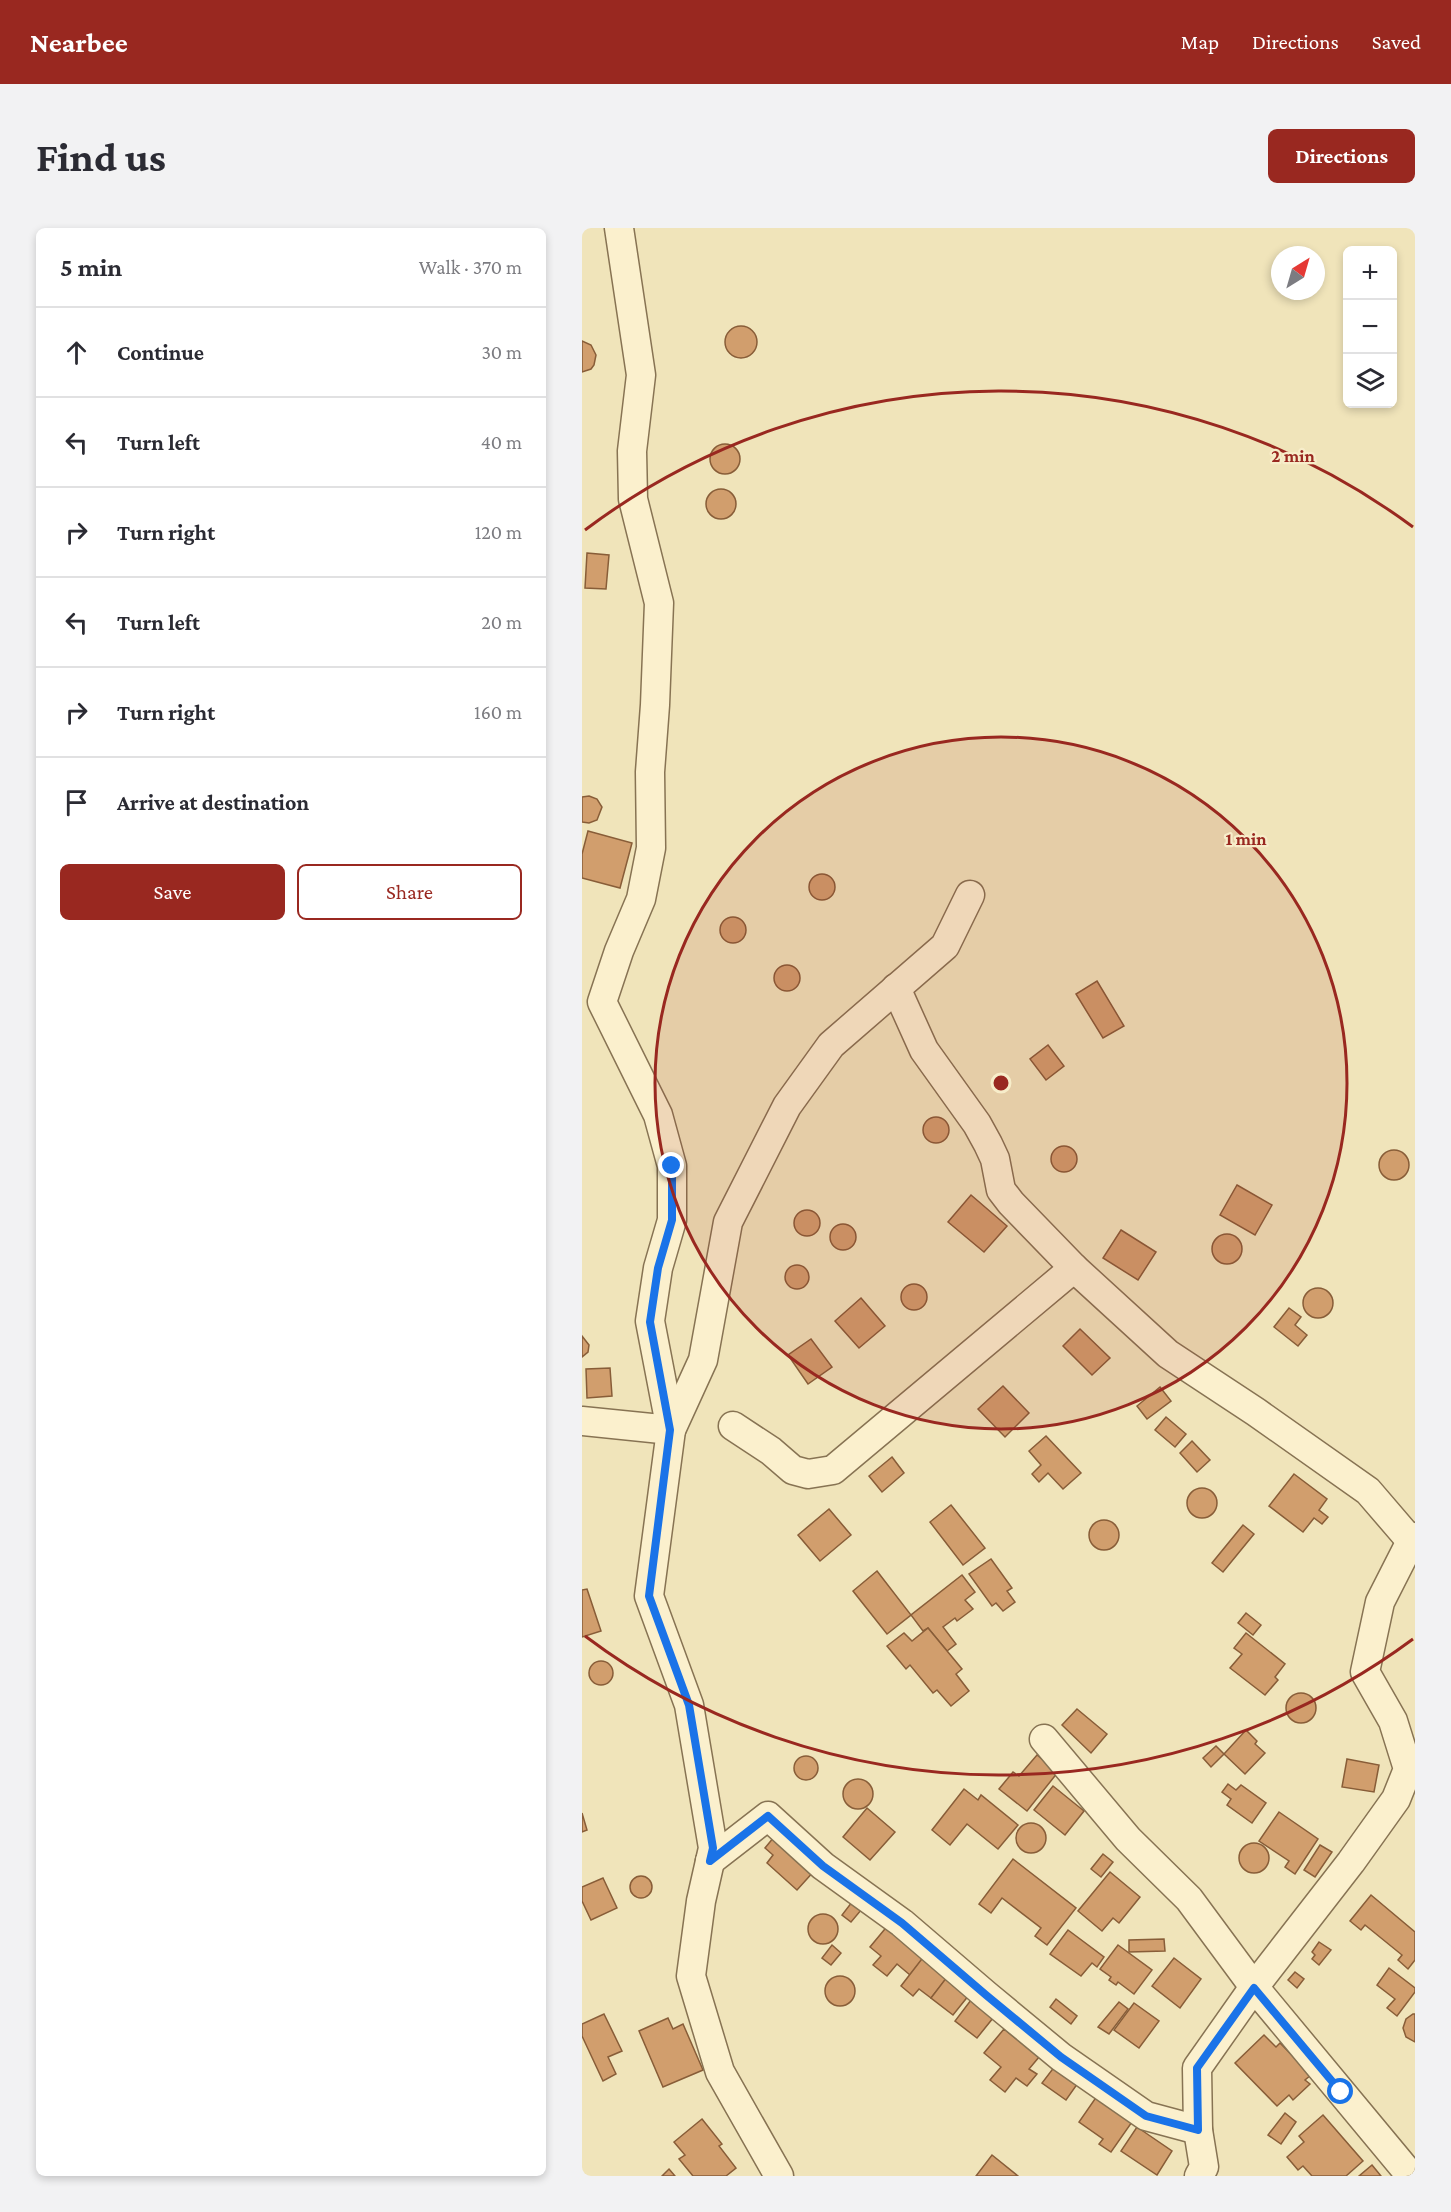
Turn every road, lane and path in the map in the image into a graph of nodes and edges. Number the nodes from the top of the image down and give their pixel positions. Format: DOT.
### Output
graph roads {
  1 [pos="619,228"];
  2 [pos="970,895"];
  3 [pos="896,988"];
  4 [pos="592,996"];
  5 [pos="1074,1268"];
  6 [pos="582,1421"];
  7 [pos="733,1426"];
  8 [pos="670,1430"];
  9 [pos="1413,1539"];
  10 [pos="1044,1739"];
  11 [pos="1412,1768"];
  12 [pos="710,1861"];
  13 [pos="1254,1988"];
  14 [pos="1198,2130"];
  15 [pos="779,2176"];
  16 [pos="1199,2176"];
  17 [pos="1411,2176"];
  1 -- 4 [label="street"];
  2 -- 3 [label="street"];
  3 -- 5 [label="street"];
  3 -- 8 [label="street"];
  4 -- 8 [label="street"];
  5 -- 7 [label="street"];
  5 -- 9 [label="street"];
  6 -- 8 [label="street"];
  8 -- 12 [label="street"];
  9 -- 11 [label="street"];
  10 -- 13 [label="street"];
  11 -- 13 [label="street"];
  12 -- 14 [label="street"];
  12 -- 15 [label="street"];
  13 -- 14 [label="street"];
  13 -- 17 [label="street"];
  14 -- 16 [label="street"];
}
